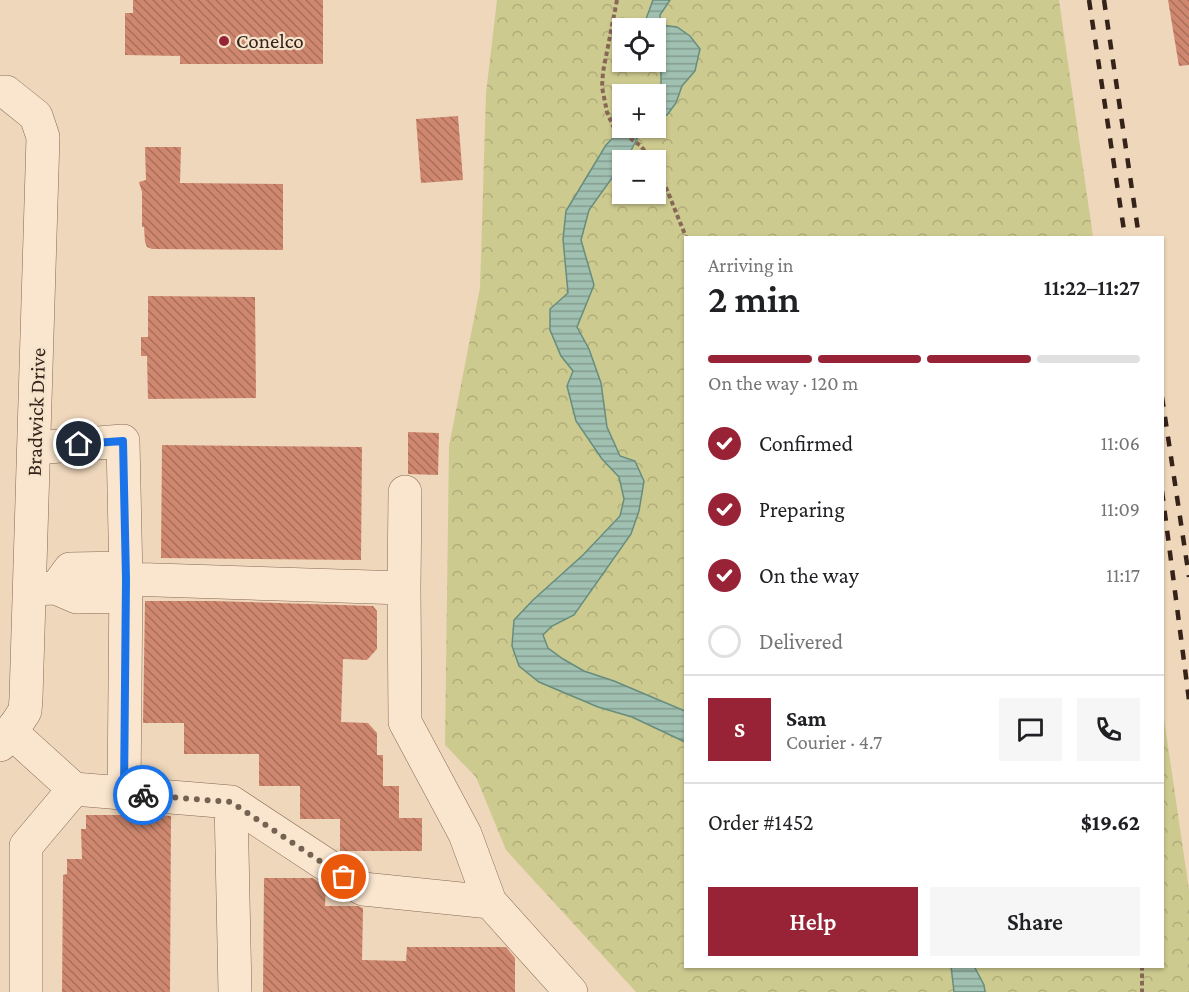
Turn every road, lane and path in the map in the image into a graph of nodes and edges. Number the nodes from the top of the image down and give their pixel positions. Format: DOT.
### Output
graph roads {
  1 [pos="617,0"];
  2 [pos="0,92"];
  3 [pos="643,150"];
  4 [pos="666,188"];
  5 [pos="686,236"];
  6 [pos="34,448"];
  7 [pos="405,492"];
  8 [pos="126,581"];
  9 [pos="43,588"];
  10 [pos="404,588"];
  11 [pos="6,739"];
  12 [pos="74,789"];
  13 [pos="124,793"];
  14 [pos="231,802"];
  15 [pos="13,846"];
  16 [pos="490,903"];
  17 [pos="1142,968"];
  18 [pos="26,992"];
  19 [pos="235,992"];
  20 [pos="571,992"];
  21 [pos="1142,992"];
  1 -- 3 [label="path"];
  2 -- 6 [label="street, Bradwick Drive"];
  4 -- 5 [label="path"];
  6 -- 8 [label="street"];
  6 -- 9 [label="street, Bradwick Drive"];
  7 -- 10 [label="street"];
  8 -- 9 [label="street"];
  8 -- 10 [label="street"];
  8 -- 13 [label="street"];
  9 -- 11 [label="street, Bradwick Drive"];
  10 -- 16 [label="street"];
  11 -- 12 [label="street"];
  12 -- 13 [label="street"];
  12 -- 15 [label="street"];
  13 -- 14 [label="street"];
  14 -- 16 [label="street"];
  14 -- 19 [label="street"];
  15 -- 18 [label="street"];
  16 -- 20 [label="street"];
  17 -- 21 [label="path"];
}
